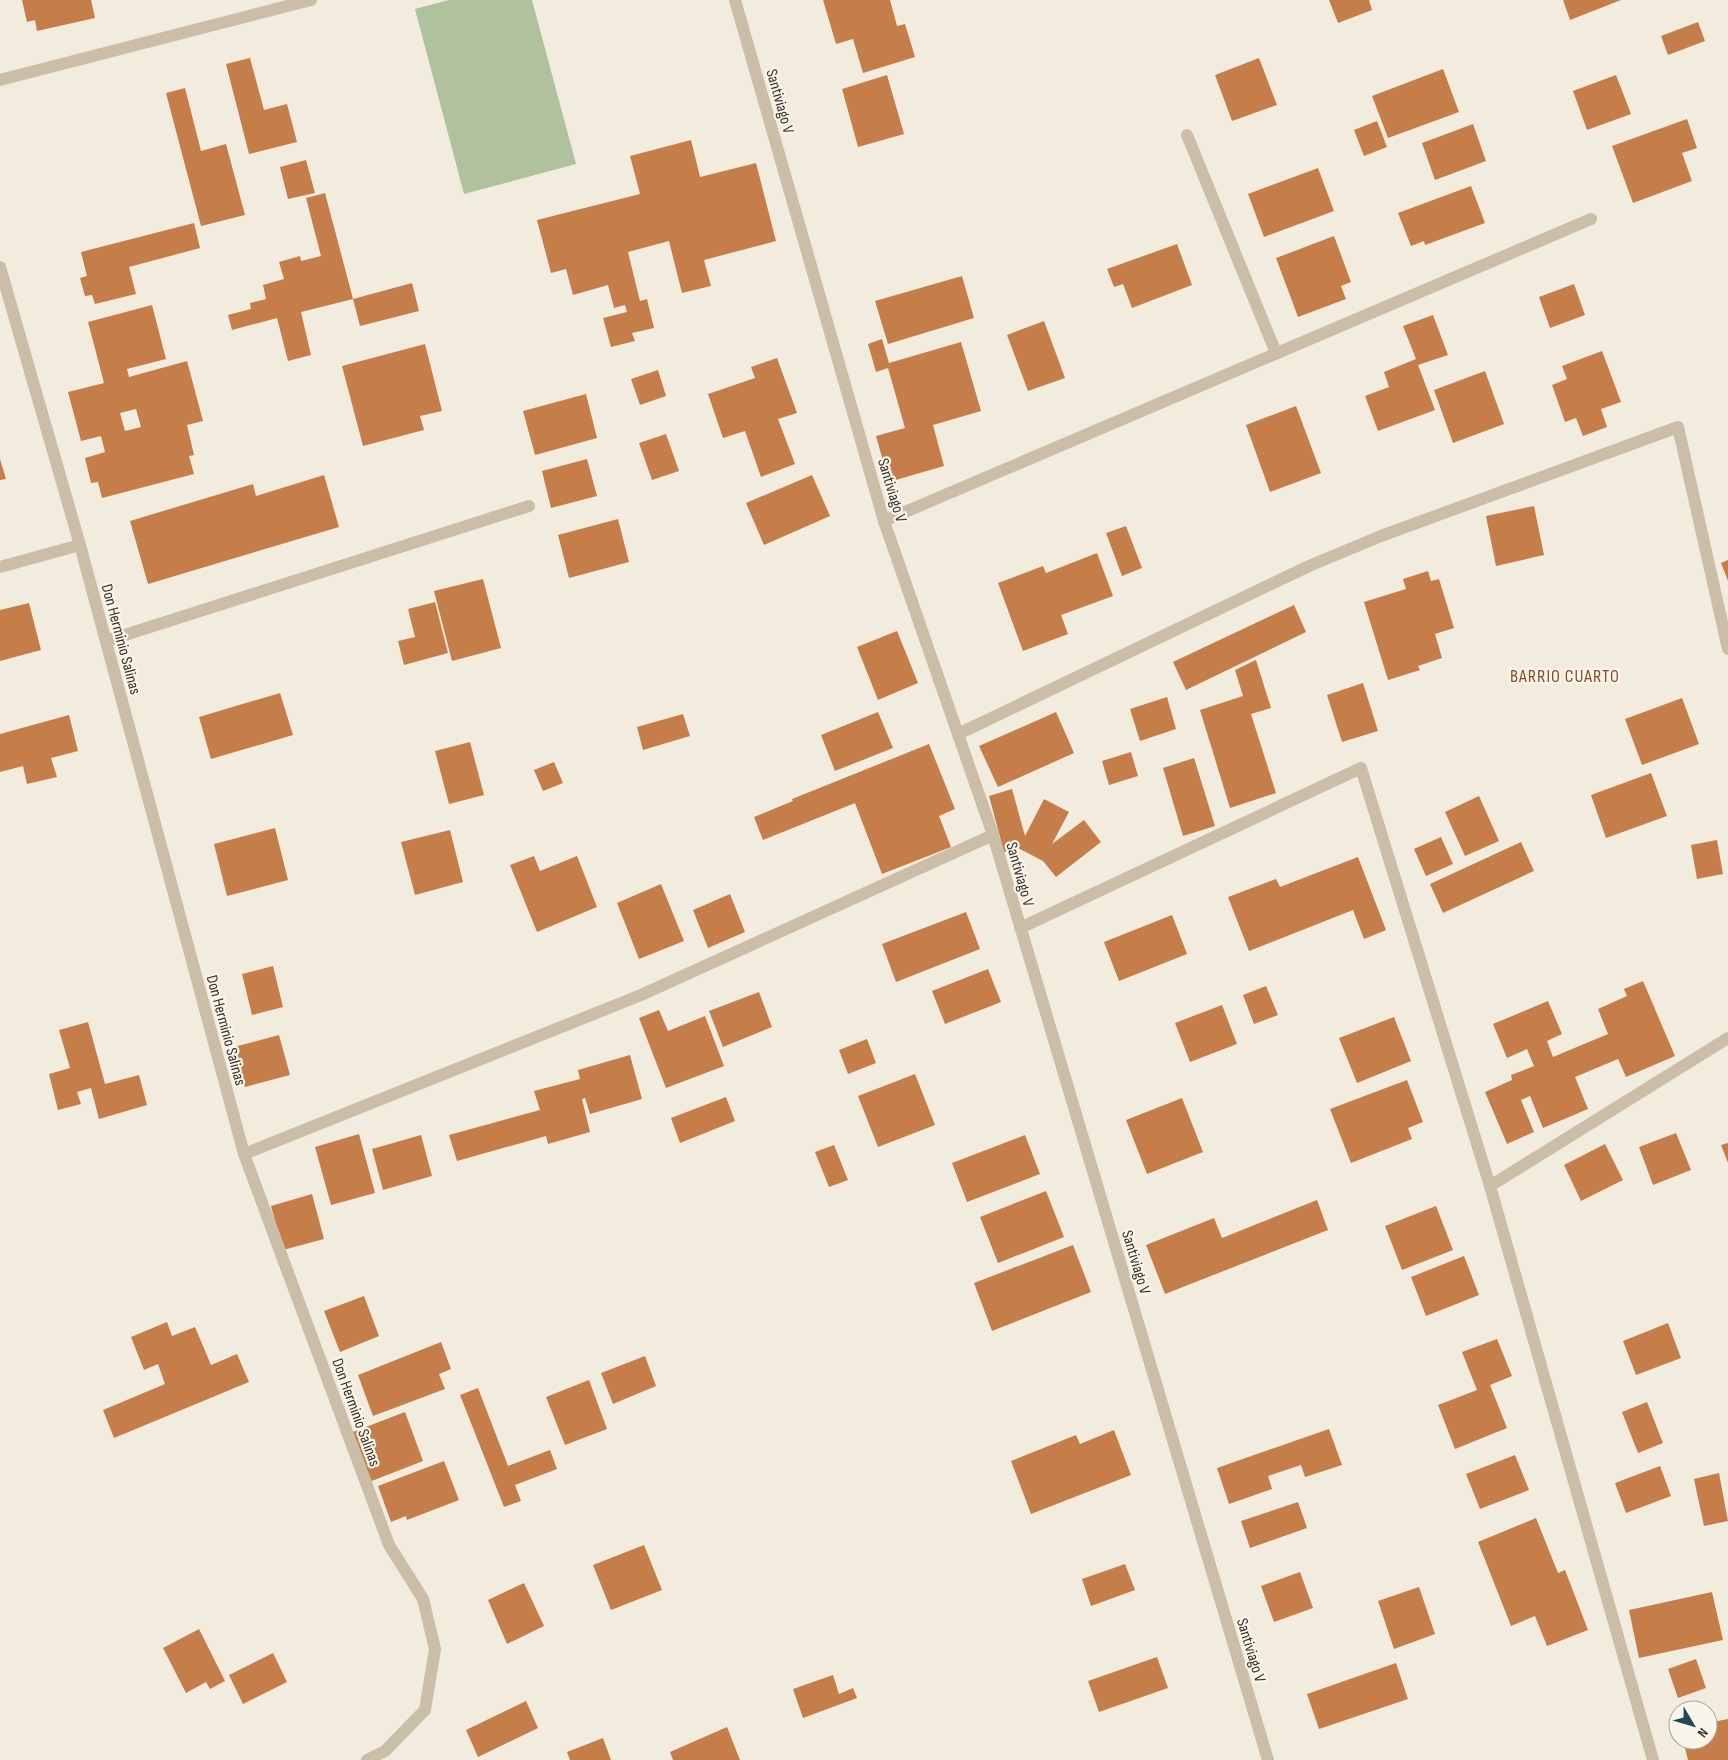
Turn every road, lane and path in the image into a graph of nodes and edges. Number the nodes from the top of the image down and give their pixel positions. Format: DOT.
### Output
graph roads {
  1 [pos="311,0"];
  2 [pos="735,0"];
  3 [pos="0,80"];
  4 [pos="1187,135"];
  5 [pos="1591,219"];
  6 [pos="0,267"];
  7 [pos="1276,353"];
  8 [pos="529,506"];
  9 [pos="884,521"];
  10 [pos="80,545"];
  11 [pos="0,567"];
  12 [pos="106,641"];
  13 [pos="1728,649"];
  14 [pos="958,734"];
  15 [pos="993,835"];
  16 [pos="1020,928"];
  17 [pos="1728,1038"];
  18 [pos="244,1154"];
  19 [pos="1490,1186"];
  20 [pos="367,1760"];
  21 [pos="1268,1760"];
  22 [pos="1653,1760"];
  1 -- 3 [label="street"];
  2 -- 9 [label="street, Santiviago V"];
  4 -- 7 [label="street"];
  5 -- 7 [label="street"];
  6 -- 10 [label="street, Don Herminio Salinas"];
  7 -- 9 [label="street"];
  8 -- 12 [label="street"];
  9 -- 14 [label="street, Santiviago V"];
  10 -- 11 [label="street"];
  10 -- 12 [label="street, Don Herminio Salinas"];
  12 -- 18 [label="street, Don Herminio Salinas"];
  13 -- 14 [label="street"];
  14 -- 15 [label="street, Santiviago V"];
  15 -- 16 [label="street, Santiviago V"];
  15 -- 18 [label="street"];
  16 -- 19 [label="street"];
  16 -- 21 [label="street, Santiviago V"];
  17 -- 19 [label="street"];
  18 -- 20 [label="street, Don Herminio Salinas"];
  19 -- 22 [label="street"];
}
